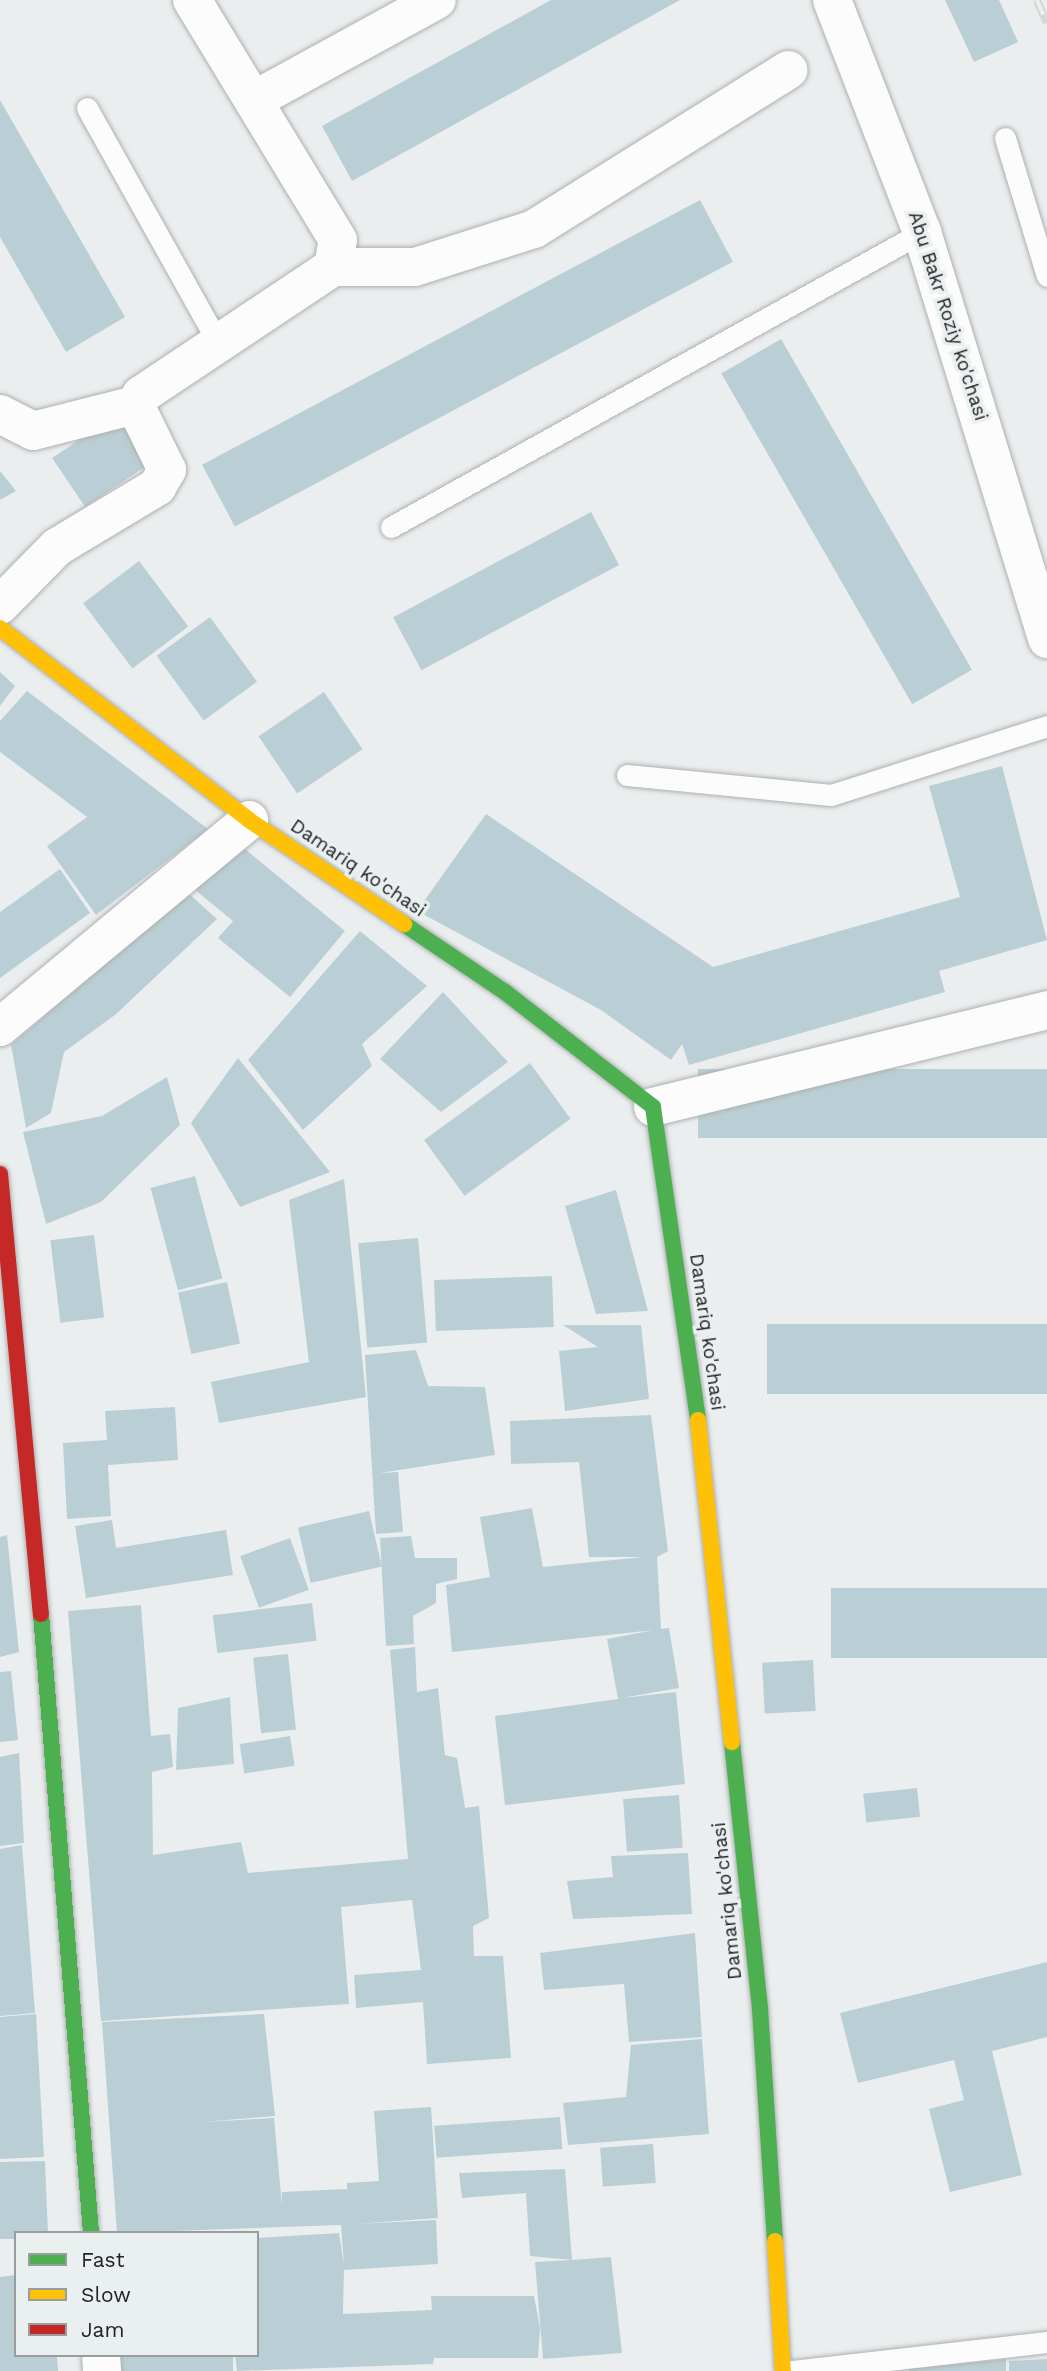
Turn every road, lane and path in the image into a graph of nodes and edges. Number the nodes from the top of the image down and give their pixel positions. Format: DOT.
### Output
graph roads {
  1 [pos="192,0"];
  2 [pos="437,0"];
  3 [pos="832,0"];
  4 [pos="788,70"];
  5 [pos="256,99"];
  6 [pos="87,108"];
  7 [pos="1005,138"];
  8 [pos="922,232"];
  9 [pos="333,267"];
  10 [pos="1047,276"];
  11 [pos="219,344"];
  12 [pos="135,405"];
  13 [pos="0,414"];
  14 [pos="391,527"];
  15 [pos="0,605"];
  16 [pos="0,628"];
  17 [pos="1047,639"];
  18 [pos="1047,726"];
  19 [pos="627,775"];
  20 [pos="249,820"];
  21 [pos="1047,1010"];
  22 [pos="0,1027"];
  23 [pos="653,1107"];
  24 [pos="0,1174"];
  25 [pos="91,2231"];
  26 [pos="1047,2342"];
  27 [pos="783,2371"];
  28 [pos="792,2371"];
  1 -- 5 [label="street"];
  2 -- 5 [label="street"];
  3 -- 8 [label="street, Abu Bakr Roziy ko'chasi"];
  4 -- 9 [label="street"];
  5 -- 9 [label="street"];
  6 -- 11 [label="lane"];
  7 -- 10 [label="lane"];
  8 -- 14 [label="lane"];
  8 -- 17 [label="street, Abu Bakr Roziy ko'chasi"];
  9 -- 11 [label="street"];
  11 -- 12 [label="street"];
  12 -- 13 [label="street"];
  12 -- 15 [label="street"];
  16 -- 20 [label="street, Damariq ko'chasi"];
  18 -- 19 [label="lane"];
  20 -- 22 [label="street"];
  20 -- 23 [label="street, Damariq ko'chasi"];
  21 -- 23 [label="street"];
  23 -- 27 [label="street, Damariq ko'chasi"];
  24 -- 25 [label="street"];
  26 -- 28 [label="lane"];
}
